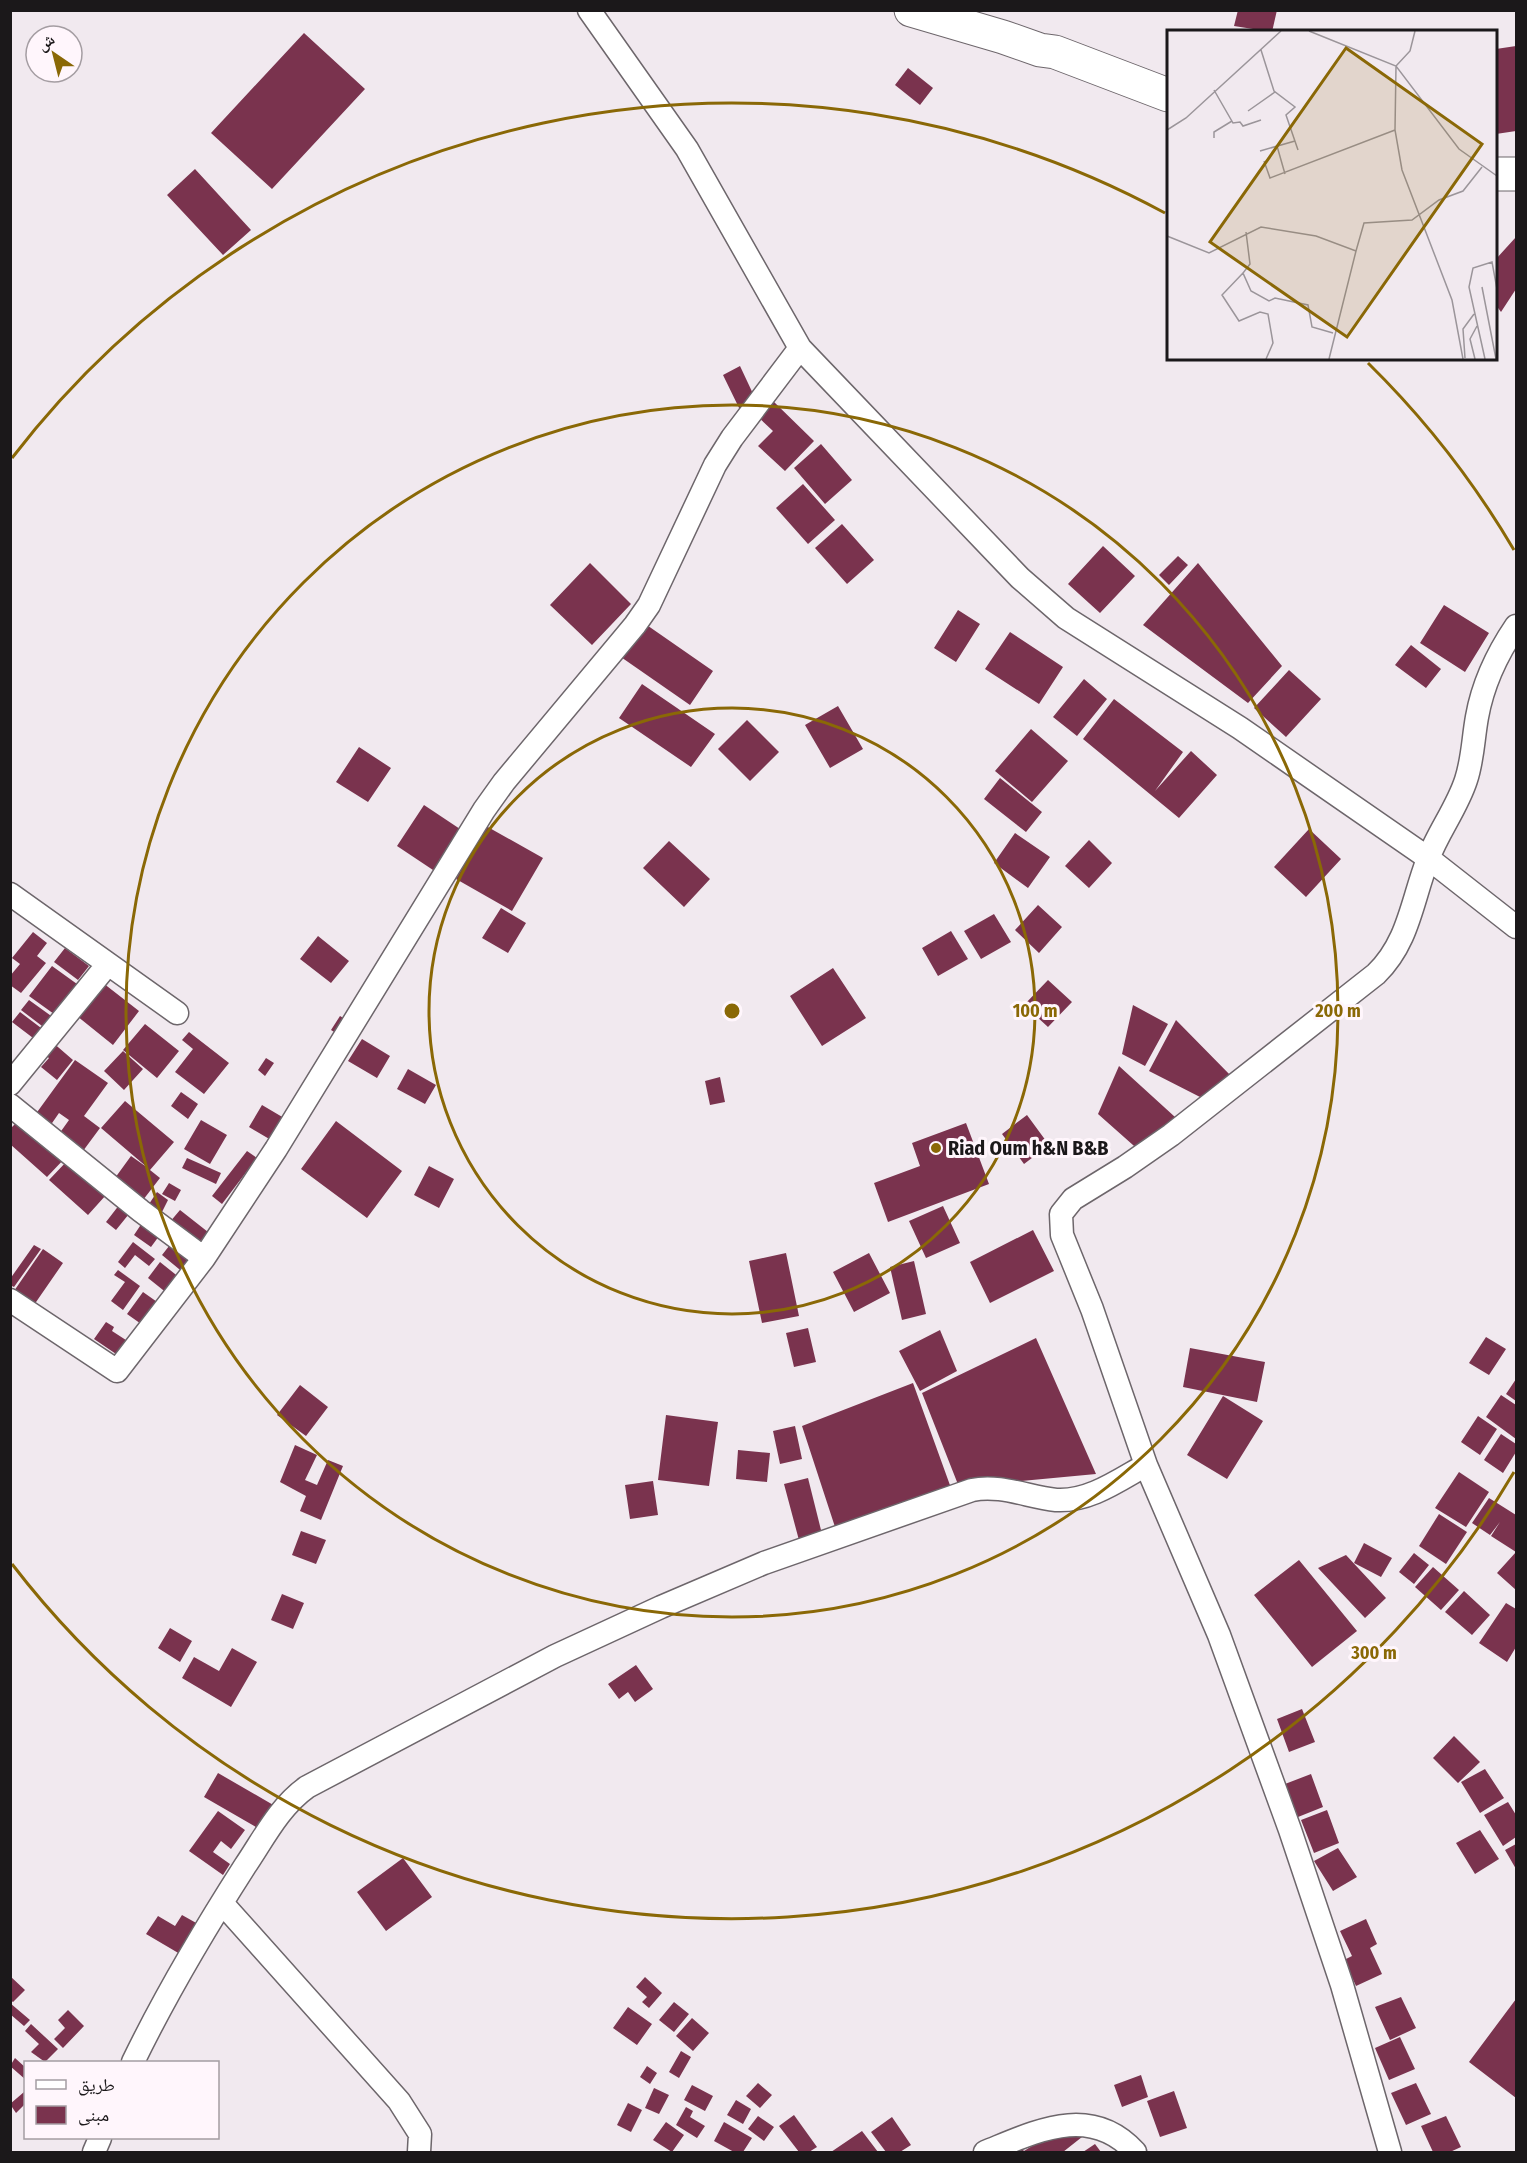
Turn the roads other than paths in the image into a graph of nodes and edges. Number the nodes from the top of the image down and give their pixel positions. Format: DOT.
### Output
graph roads {
  1 [pos="589,10"];
  2 [pos="911,10"];
  3 [pos="1167,95"];
  4 [pos="1497,174"];
  5 [pos="1516,174"];
  6 [pos="801,348"];
  7 [pos="1516,626"];
  8 [pos="1428,858"];
  9 [pos="10,894"];
  10 [pos="1516,927"];
  11 [pos="108,964"];
  12 [pos="177,1013"];
  13 [pos="10,1084"];
  14 [pos="10,1105"];
  15 [pos="204,1258"];
  16 [pos="10,1300"];
  17 [pos="1146,1465"];
  18 [pos="222,1903"];
  19 [pos="134,2061"];
  20 [pos="419,2152"];
  21 [pos="985,2152"];
  22 [pos="1136,2152"];
  23 [pos="1390,2152"];
  1 -- 6 [label="street"];
  2 -- 3 [label="street"];
  4 -- 5 [label="street"];
  6 -- 8 [label="street"];
  6 -- 15 [label="street"];
  7 -- 8 [label="street"];
  8 -- 10 [label="street"];
  8 -- 17 [label="street"];
  9 -- 11 [label="street"];
  11 -- 12 [label="street"];
  11 -- 13 [label="street"];
  14 -- 15 [label="street"];
  15 -- 16 [label="street"];
  17 -- 18 [label="street"];
  17 -- 23 [label="street"];
  18 -- 19 [label="street"];
  18 -- 20 [label="street"];
  21 -- 22 [label="street"];
}
